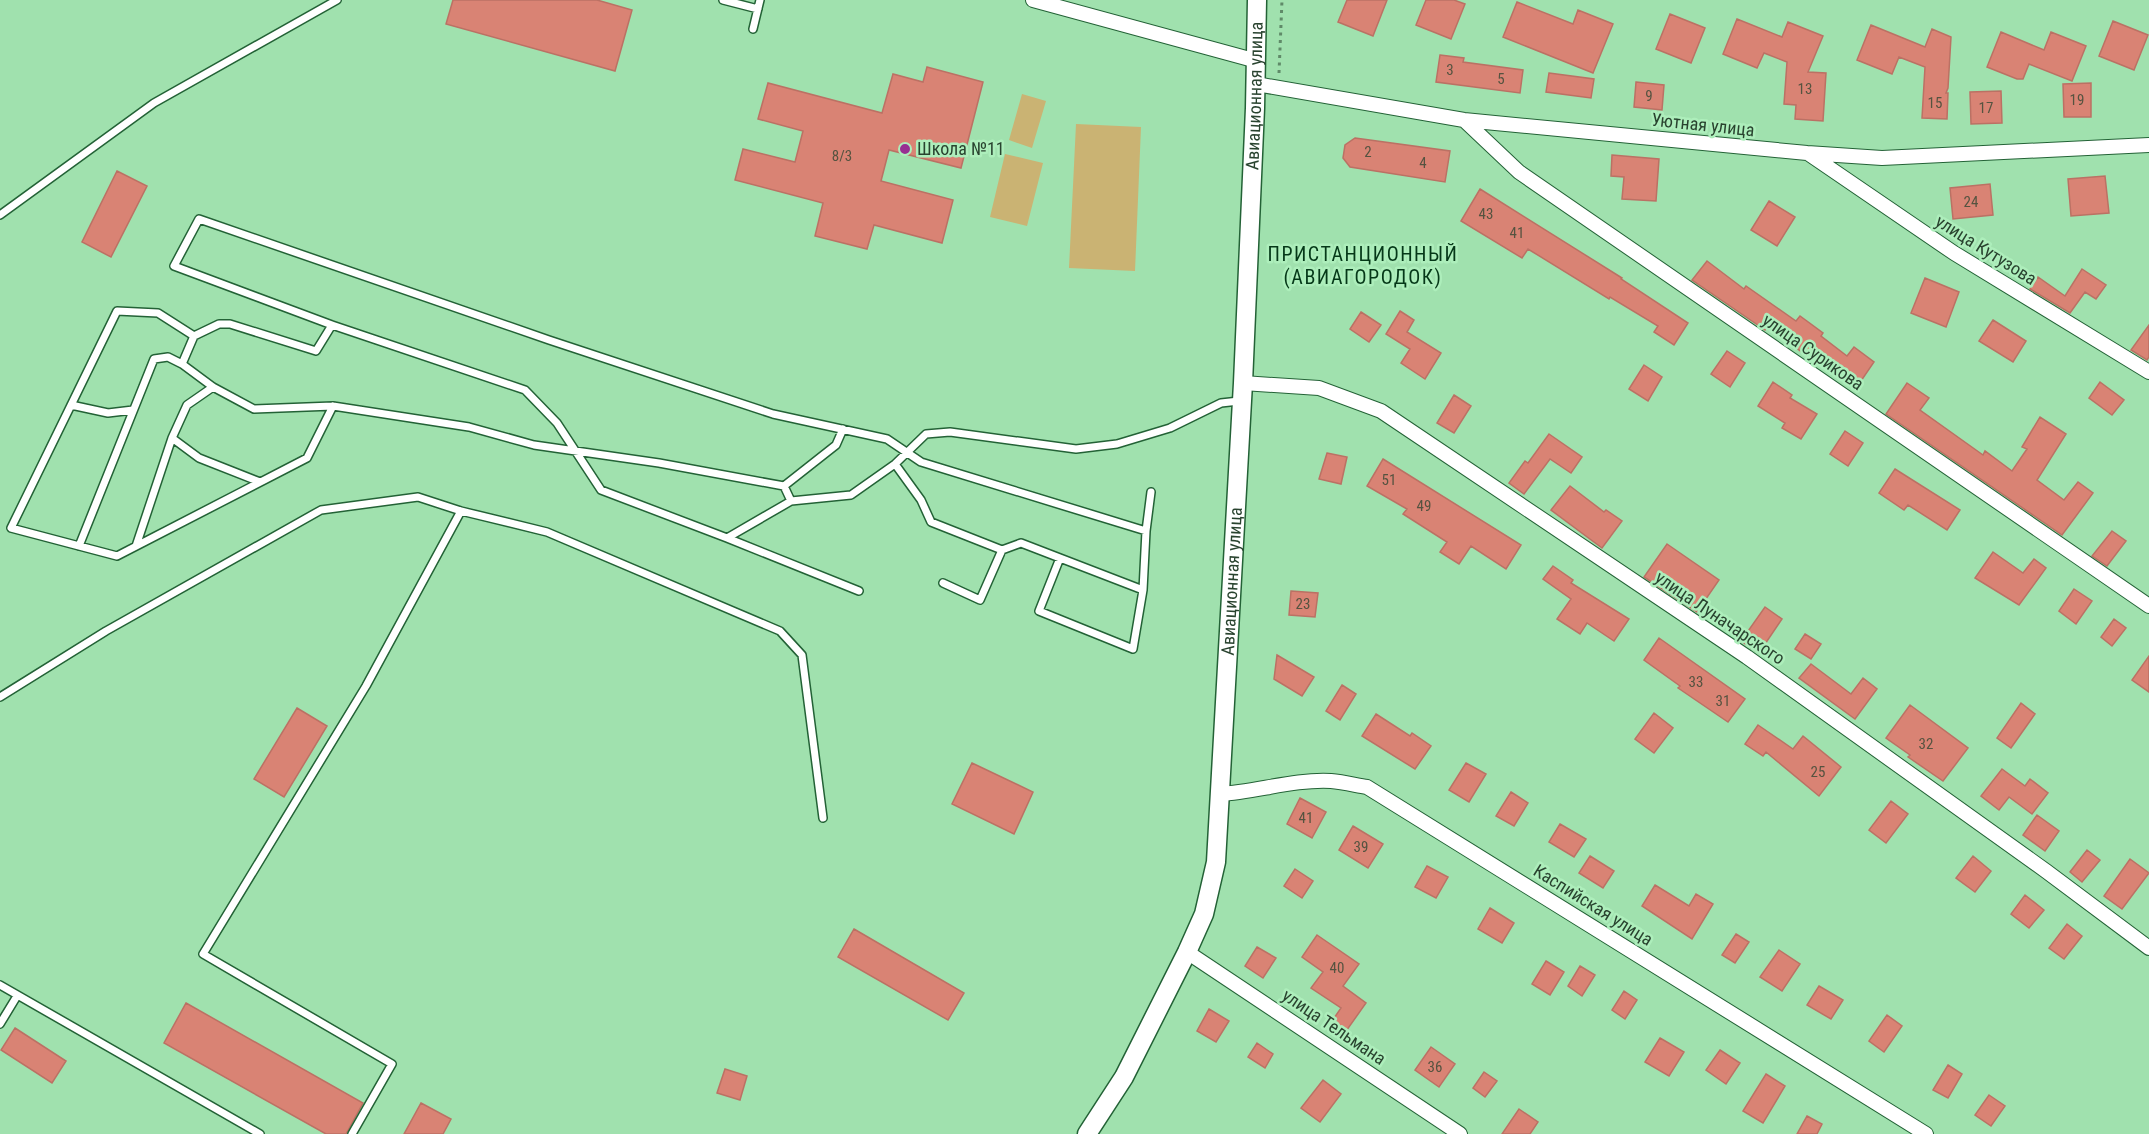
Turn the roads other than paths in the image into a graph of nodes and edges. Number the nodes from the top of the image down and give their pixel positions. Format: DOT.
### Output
graph roads {
  1 [pos="337,0"];
  2 [pos="723,0"];
  3 [pos="760,0"];
  4 [pos="1033,0"];
  5 [pos="1257,0"];
  6 [pos="758,9"];
  7 [pos="753,29"];
  8 [pos="1257,61"];
  9 [pos="1256,84"];
  10 [pos="1464,120"];
  11 [pos="2149,145"];
  12 [pos="1807,153"];
  13 [pos="0,215"];
  14 [pos="332,325"];
  15 [pos="194,336"];
  16 [pos="182,364"];
  17 [pos="2149,372"];
  18 [pos="213,387"];
  19 [pos="1242,392"];
  20 [pos="71,405"];
  21 [pos="333,406"];
  22 [pos="133,410"];
  23 [pos="843,429"];
  24 [pos="172,438"];
  25 [pos="576,452"];
  26 [pos="908,452"];
  27 [pos="896,464"];
  28 [pos="260,482"];
  29 [pos="784,486"];
  30 [pos="1151,492"];
  31 [pos="791,501"];
  32 [pos="461,511"];
  33 [pos="1146,531"];
  34 [pos="727,538"];
  35 [pos="79,546"];
  36 [pos="136,546"];
  37 [pos="1002,550"];
  38 [pos="1060,558"];
  39 [pos="943,583"];
  40 [pos="1143,590"];
  41 [pos="859,591"];
  42 [pos="2149,606"];
  43 [pos="0,697"];
  44 [pos="1220,794"];
  45 [pos="823,818"];
  46 [pos="2149,948"];
  47 [pos="1187,952"];
  48 [pos="0,985"];
  49 [pos="17,996"];
  50 [pos="0,1024"];
  51 [pos="260,1134"];
  52 [pos="352,1134"];
  53 [pos="1087,1134"];
  54 [pos="1460,1134"];
  55 [pos="1926,1134"];
  1 -- 13 [label="lane"];
  2 -- 6 [label="lane"];
  3 -- 6 [label="lane"];
  4 -- 8 [label="street"];
  5 -- 8 [label="street, Авиационная улица"];
  6 -- 7 [label="lane"];
  8 -- 9 [label="street, Авиационная улица"];
  9 -- 10 [label="street, Уютная улица"];
  9 -- 19 [label="street, Авиационная улица"];
  10 -- 12 [label="street, Уютная улица"];
  10 -- 42 [label="street, улица Сурикова"];
  11 -- 12 [label="street, Уютная улица"];
  12 -- 17 [label="street, улица Кутузова"];
  14 -- 15 [label="lane"];
  14 -- 23 [label="lane"];
  14 -- 25 [label="lane"];
  15 -- 16 [label="lane"];
  15 -- 20 [label="lane"];
  16 -- 18 [label="lane"];
  16 -- 22 [label="lane"];
  18 -- 21 [label="lane"];
  18 -- 24 [label="lane"];
  19 -- 26 [label="lane"];
  19 -- 44 [label="street, Авиационная улица"];
  19 -- 46 [label="street, улица Луначарского"];
  20 -- 22 [label="lane"];
  20 -- 35 [label="lane"];
  21 -- 25 [label="lane"];
  21 -- 28 [label="lane"];
  22 -- 35 [label="lane"];
  23 -- 26 [label="lane"];
  23 -- 29 [label="lane"];
  24 -- 28 [label="lane"];
  24 -- 36 [label="lane"];
  25 -- 29 [label="lane"];
  25 -- 34 [label="lane"];
  26 -- 27 [label="lane"];
  26 -- 33 [label="lane"];
  27 -- 31 [label="lane"];
  27 -- 37 [label="lane"];
  28 -- 36 [label="lane"];
  29 -- 31 [label="lane"];
  30 -- 33 [label="lane"];
  31 -- 34 [label="lane"];
  32 -- 43 [label="lane"];
  32 -- 45 [label="lane"];
  32 -- 52 [label="lane"];
  33 -- 40 [label="lane"];
  34 -- 41 [label="lane"];
  35 -- 36 [label="lane"];
  37 -- 38 [label="lane"];
  37 -- 39 [label="lane"];
  38 -- 40 [label="lane"];
  38 -- 40 [label="lane"];
  44 -- 47 [label="street, Авиационная улица"];
  44 -- 55 [label="street, Каспийская улица"];
  47 -- 53 [label="street, Авиационная улица"];
  47 -- 54 [label="street, улица Тельмана"];
  48 -- 49 [label="lane"];
  49 -- 50 [label="lane"];
  49 -- 51 [label="lane"];
}
